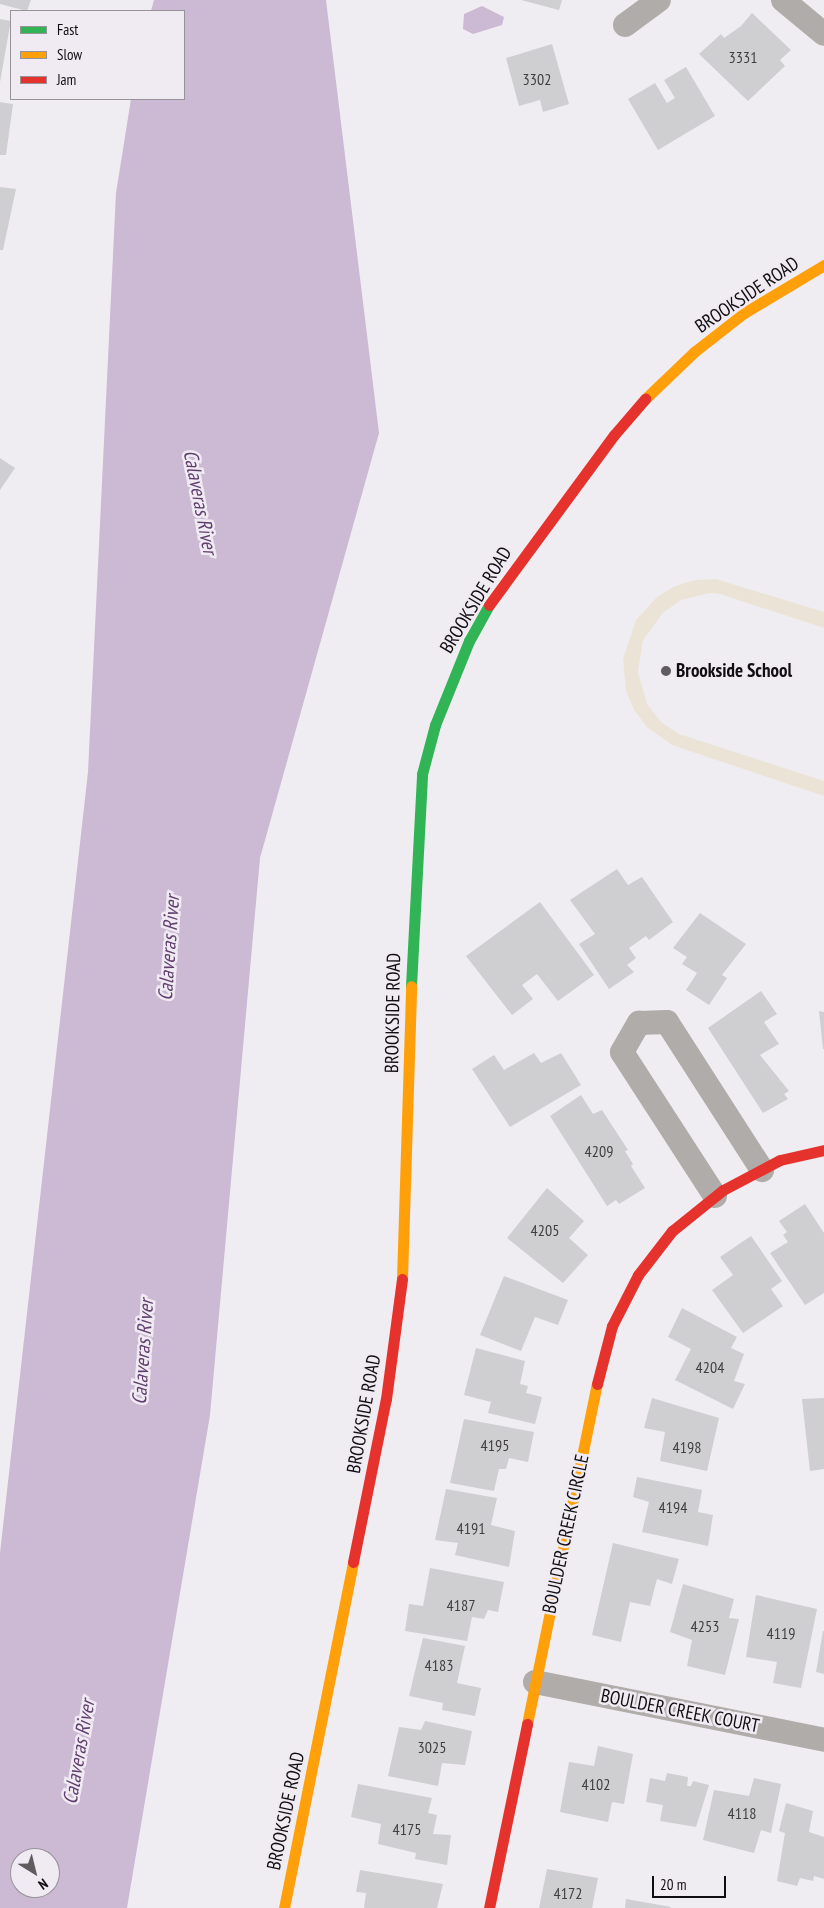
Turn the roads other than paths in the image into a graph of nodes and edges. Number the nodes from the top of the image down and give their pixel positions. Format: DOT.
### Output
graph roads {
  1 [pos="660,0"];
  2 [pos="783,0"];
  3 [pos="625,25"];
  4 [pos="824,34"];
  5 [pos="824,265"];
  6 [pos="824,1150"];
  7 [pos="762,1170"];
  8 [pos="715,1196"];
  9 [pos="536,1682"];
  10 [pos="824,1740"];
  11 [pos="284,1908"];
  12 [pos="489,1908"];
  1 -- 3 [label="street"];
  2 -- 4 [label="street"];
  5 -- 11 [label="street, BROOKSIDE ROAD"];
  6 -- 7 [label="street, BOULDER CREEK CIRCLE"];
  7 -- 8 [label="street, BOULDER CREEK CIRCLE"];
  7 -- 8 [label="street"];
  8 -- 9 [label="street, BOULDER CREEK CIRCLE"];
  9 -- 10 [label="street, BOULDER CREEK COURT"];
  9 -- 12 [label="street, BOULDER CREEK CIRCLE"];
}
